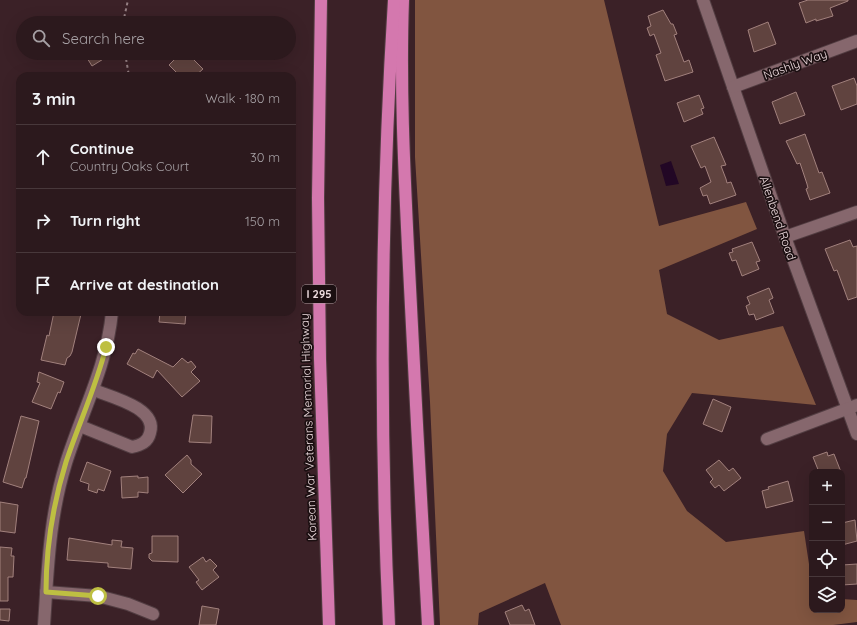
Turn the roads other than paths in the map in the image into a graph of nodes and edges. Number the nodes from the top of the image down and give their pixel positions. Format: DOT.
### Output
graph roads {
  1 [pos="321,0"];
  2 [pos="394,0"];
  3 [pos="403,0"];
  4 [pos="703,0"];
  5 [pos="857,41"];
  6 [pos="733,87"];
  7 [pos="857,212"];
  8 [pos="785,237"];
  9 [pos="112,316"];
  10 [pos="94,390"];
  11 [pos="852,406"];
  12 [pos="80,426"];
  13 [pos="857,434"];
  14 [pos="767,438"];
  15 [pos="46,592"];
  16 [pos="153,614"];
  17 [pos="44,625"];
  18 [pos="329,625"];
  19 [pos="389,625"];
  20 [pos="428,625"];
  1 -- 18 [label="highway, Korean War Veterans Memorial Highway / I 295"];
  2 -- 19 [label="highway"];
  3 -- 20 [label="highway"];
  4 -- 6 [label="street, Allenbend Road"];
  5 -- 6 [label="street, Nashly Way"];
  6 -- 8 [label="street, Allenbend Road"];
  7 -- 8 [label="street"];
  8 -- 11 [label="street, Allenbend Road"];
  9 -- 10 [label="street"];
  10 -- 12 [label="street"];
  10 -- 12 [label="street"];
  11 -- 13 [label="street, Allenbend Road"];
  11 -- 14 [label="street"];
  12 -- 15 [label="street"];
  15 -- 16 [label="street"];
  15 -- 17 [label="street"];
}
